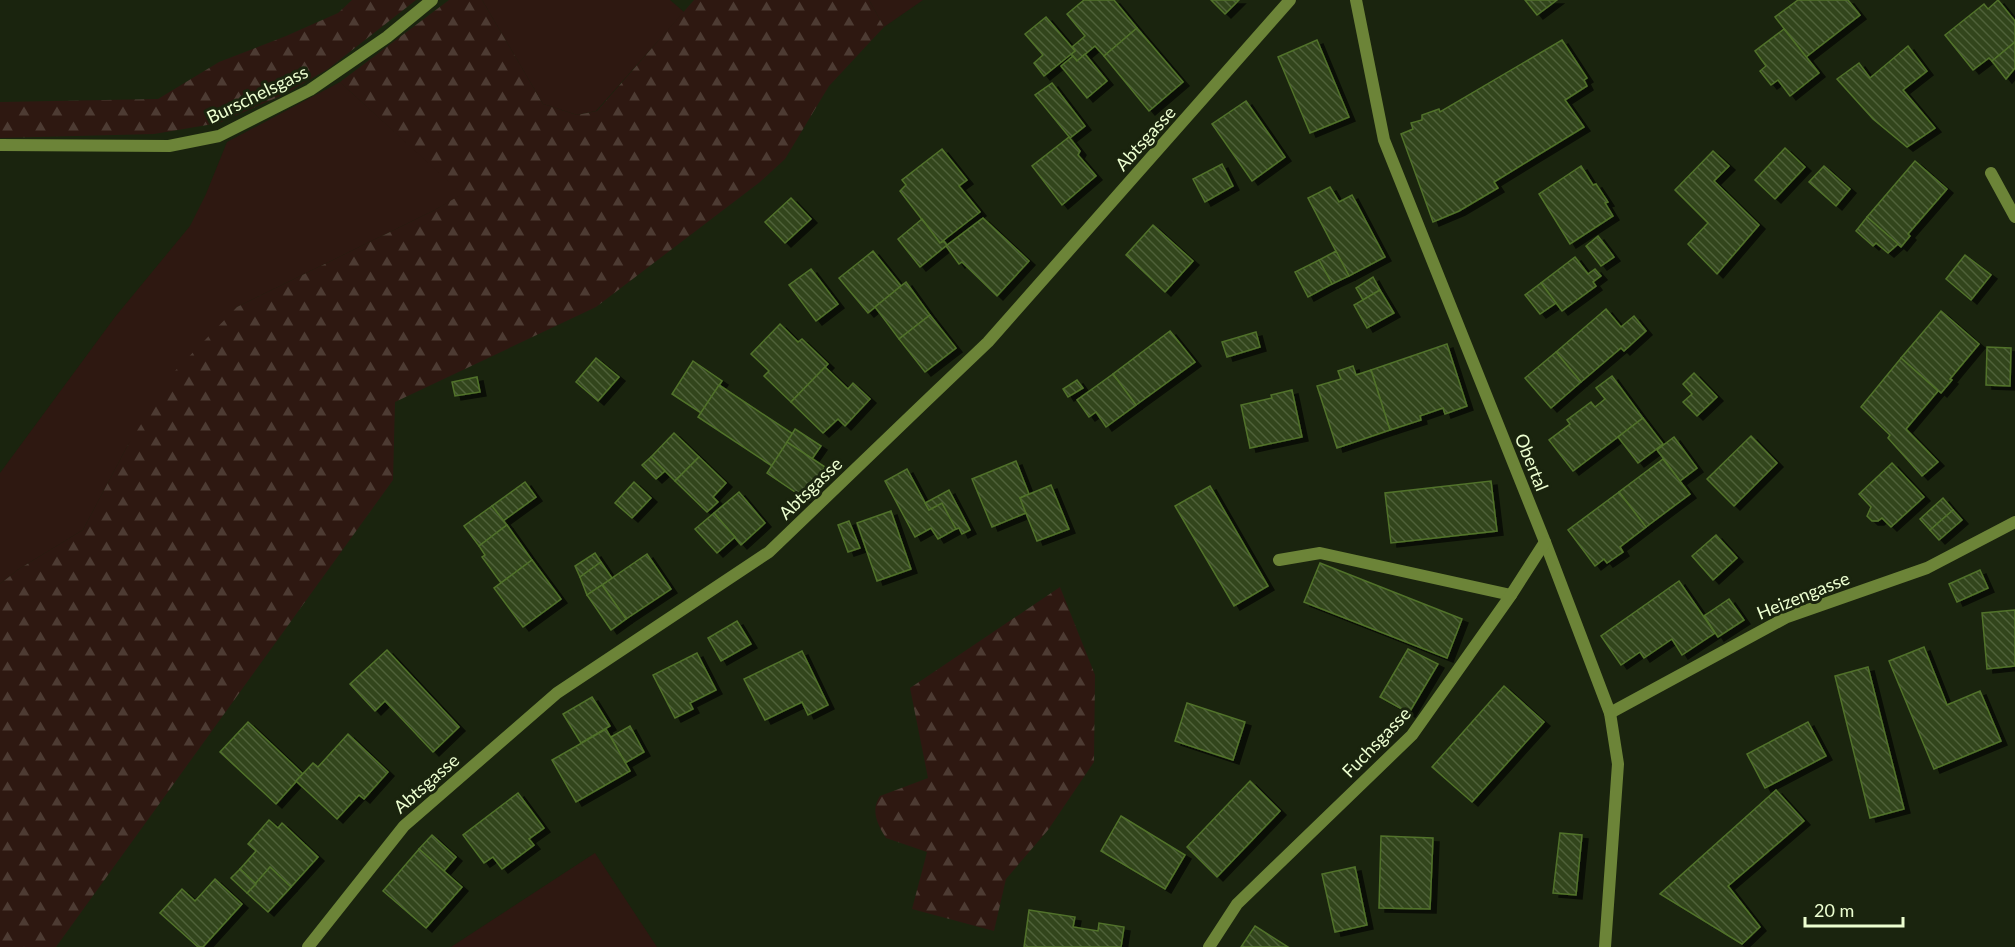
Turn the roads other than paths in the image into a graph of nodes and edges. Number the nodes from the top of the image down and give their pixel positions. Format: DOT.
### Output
graph roads {
  1 [pos="432,0"];
  2 [pos="1290,0"];
  3 [pos="1356,0"];
  4 [pos="0,145"];
  5 [pos="1991,173"];
  6 [pos="2015,216"];
  7 [pos="2015,522"];
  8 [pos="1545,542"];
  9 [pos="1279,560"];
  10 [pos="1511,595"];
  11 [pos="1610,713"];
  12 [pos="308,947"];
  13 [pos="1209,947"];
  14 [pos="1605,947"];
  1 -- 4 [label="street, Burschelsgass"];
  2 -- 12 [label="street, Abtsgasse"];
  3 -- 8 [label="street, Obertal"];
  5 -- 6 [label="street"];
  7 -- 11 [label="street, Heizengasse"];
  8 -- 10 [label="street, Fuchsgasse"];
  8 -- 11 [label="street, Obertal"];
  9 -- 10 [label="street"];
  10 -- 13 [label="street, Fuchsgasse"];
  11 -- 14 [label="street, Obertal"];
}
